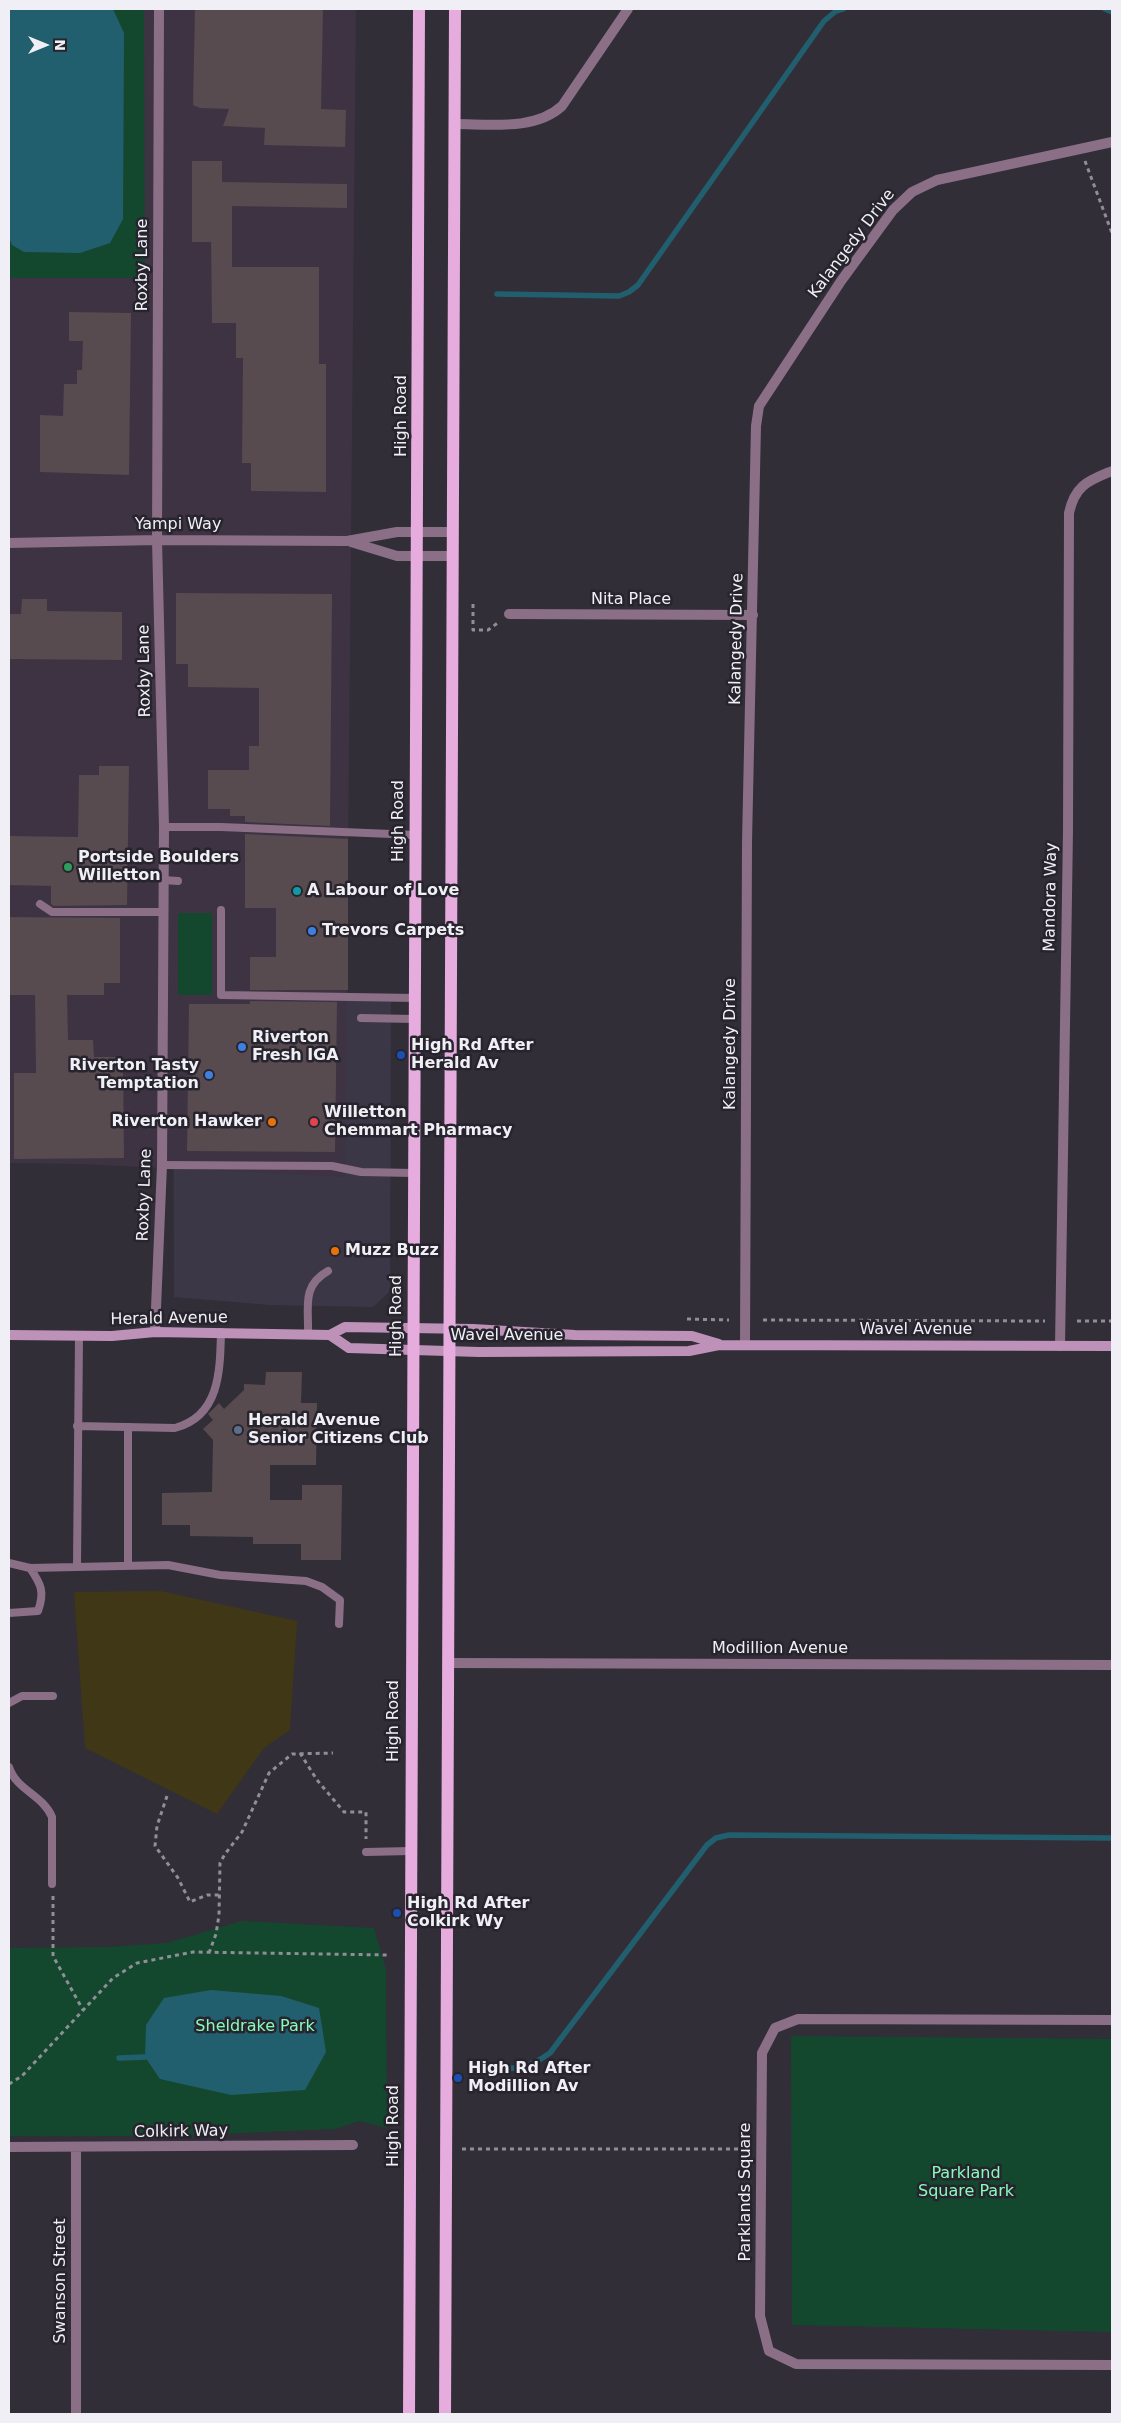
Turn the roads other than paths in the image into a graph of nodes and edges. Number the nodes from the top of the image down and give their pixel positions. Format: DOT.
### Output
graph roads {
  1 [pos="159,9"];
  2 [pos="419,9"];
  3 [pos="455,9"];
  4 [pos="628,9"];
  5 [pos="455,124"];
  6 [pos="1112,142"];
  7 [pos="1112,471"];
  8 [pos="418,532"];
  9 [pos="452,532"];
  10 [pos="157,540"];
  11 [pos="347,541"];
  12 [pos="9,543"];
  13 [pos="452,556"];
  14 [pos="417,557"];
  15 [pos="510,614"];
  16 [pos="753,615"];
  17 [pos="164,827"];
  18 [pos="416,834"];
  19 [pos="163,880"];
  20 [pos="178,881"];
  21 [pos="40,904"];
  22 [pos="221,910"];
  23 [pos="163,912"];
  24 [pos="416,998"];
  25 [pos="361,1018"];
  26 [pos="415,1019"];
  27 [pos="162,1165"];
  28 [pos="414,1173"];
  29 [pos="328,1272"];
  30 [pos="413,1328"];
  31 [pos="449,1328"];
  32 [pos="155,1332"];
  33 [pos="221,1332"];
  34 [pos="9,1335"];
  35 [pos="308,1335"];
  36 [pos="330,1335"];
  37 [pos="79,1336"];
  38 [pos="720,1345"];
  39 [pos="745,1345"];
  40 [pos="1060,1346"];
  41 [pos="1112,1346"];
  42 [pos="413,1350"];
  43 [pos="449,1351"];
  44 [pos="77,1426"];
  45 [pos="128,1427"];
  46 [pos="9,1563"];
  47 [pos="128,1564"];
  48 [pos="77,1566"];
  49 [pos="30,1568"];
  50 [pos="9,1614"];
  51 [pos="339,1624"];
  52 [pos="448,1663"];
  53 [pos="1112,1665"];
  54 [pos="53,1696"];
  55 [pos="9,1703"];
  56 [pos="9,1767"];
  57 [pos="410,1851"];
  58 [pos="366,1852"];
  59 [pos="52,1884"];
  60 [pos="1112,2020"];
  61 [pos="353,2145"];
  62 [pos="9,2147"];
  63 [pos="76,2148"];
  64 [pos="1112,2365"];
  65 [pos="76,2414"];
  66 [pos="409,2414"];
  67 [pos="445,2414"];
  1 -- 10 [label="street, Roxby Lane"];
  2 -- 8 [label="main road, High Road"];
  3 -- 5 [label="main road"];
  4 -- 5 [label="street"];
  5 -- 9 [label="main road"];
  6 -- 16 [label="street, Kalangedy Drive"];
  7 -- 40 [label="street, Mandora Way"];
  8 -- 9 [label="street, Yampi Way"];
  8 -- 11 [label="street, Yampi Way"];
  8 -- 14 [label="main road, High Road"];
  9 -- 13 [label="main road"];
  10 -- 11 [label="street, Yampi Way"];
  10 -- 12 [label="street, Yampi Way"];
  10 -- 17 [label="street, Roxby Lane"];
  11 -- 14 [label="street, Yampi Way"];
  13 -- 14 [label="street, Yampi Way"];
  13 -- 31 [label="main road"];
  14 -- 18 [label="main road, High Road"];
  15 -- 16 [label="street, Nita Place"];
  16 -- 39 [label="street, Kalangedy Drive"];
  17 -- 18 [label="lane"];
  17 -- 19 [label="street, Roxby Lane"];
  18 -- 24 [label="main road, High Road"];
  19 -- 20 [label="lane"];
  19 -- 23 [label="street, Roxby Lane"];
  21 -- 23 [label="lane"];
  22 -- 24 [label="lane"];
  23 -- 27 [label="street, Roxby Lane"];
  24 -- 26 [label="main road, High Road"];
  25 -- 26 [label="lane"];
  26 -- 28 [label="main road, High Road"];
  27 -- 28 [label="lane"];
  27 -- 32 [label="street, Roxby Lane"];
  28 -- 30 [label="main road, High Road"];
  29 -- 35 [label="lane"];
  30 -- 31 [label="street, Herald Avenue"];
  30 -- 36 [label="street, Herald Avenue"];
  30 -- 42 [label="main road, High Road"];
  31 -- 38 [label="street, Wavel Avenue"];
  31 -- 43 [label="main road"];
  32 -- 33 [label="street, Herald Avenue"];
  32 -- 37 [label="street, Herald Avenue"];
  33 -- 35 [label="street, Herald Avenue"];
  33 -- 45 [label="lane"];
  34 -- 37 [label="street, Herald Avenue"];
  35 -- 36 [label="street, Herald Avenue"];
  36 -- 42 [label="street"];
  37 -- 44 [label="lane"];
  38 -- 39 [label="street, Wavel Avenue"];
  38 -- 43 [label="street, Wavel Avenue"];
  39 -- 40 [label="street, Wavel Avenue"];
  40 -- 41 [label="street, Wavel Avenue"];
  42 -- 43 [label="street, Wavel Avenue"];
  42 -- 57 [label="main road, High Road"];
  43 -- 52 [label="main road"];
  44 -- 45 [label="lane"];
  44 -- 48 [label="lane"];
  45 -- 47 [label="lane"];
  46 -- 49 [label="lane"];
  47 -- 48 [label="lane"];
  47 -- 51 [label="lane"];
  48 -- 49 [label="lane"];
  49 -- 50 [label="lane"];
  52 -- 53 [label="street, Modillion Avenue"];
  52 -- 67 [label="main road"];
  54 -- 55 [label="lane"];
  56 -- 59 [label="lane"];
  57 -- 58 [label="lane"];
  57 -- 66 [label="main road, High Road"];
  60 -- 64 [label="street, Parklands Square"];
  61 -- 63 [label="street, Colkirk Way"];
  62 -- 63 [label="street, Colkirk Way"];
  63 -- 65 [label="street, Swanson Street"];
}
